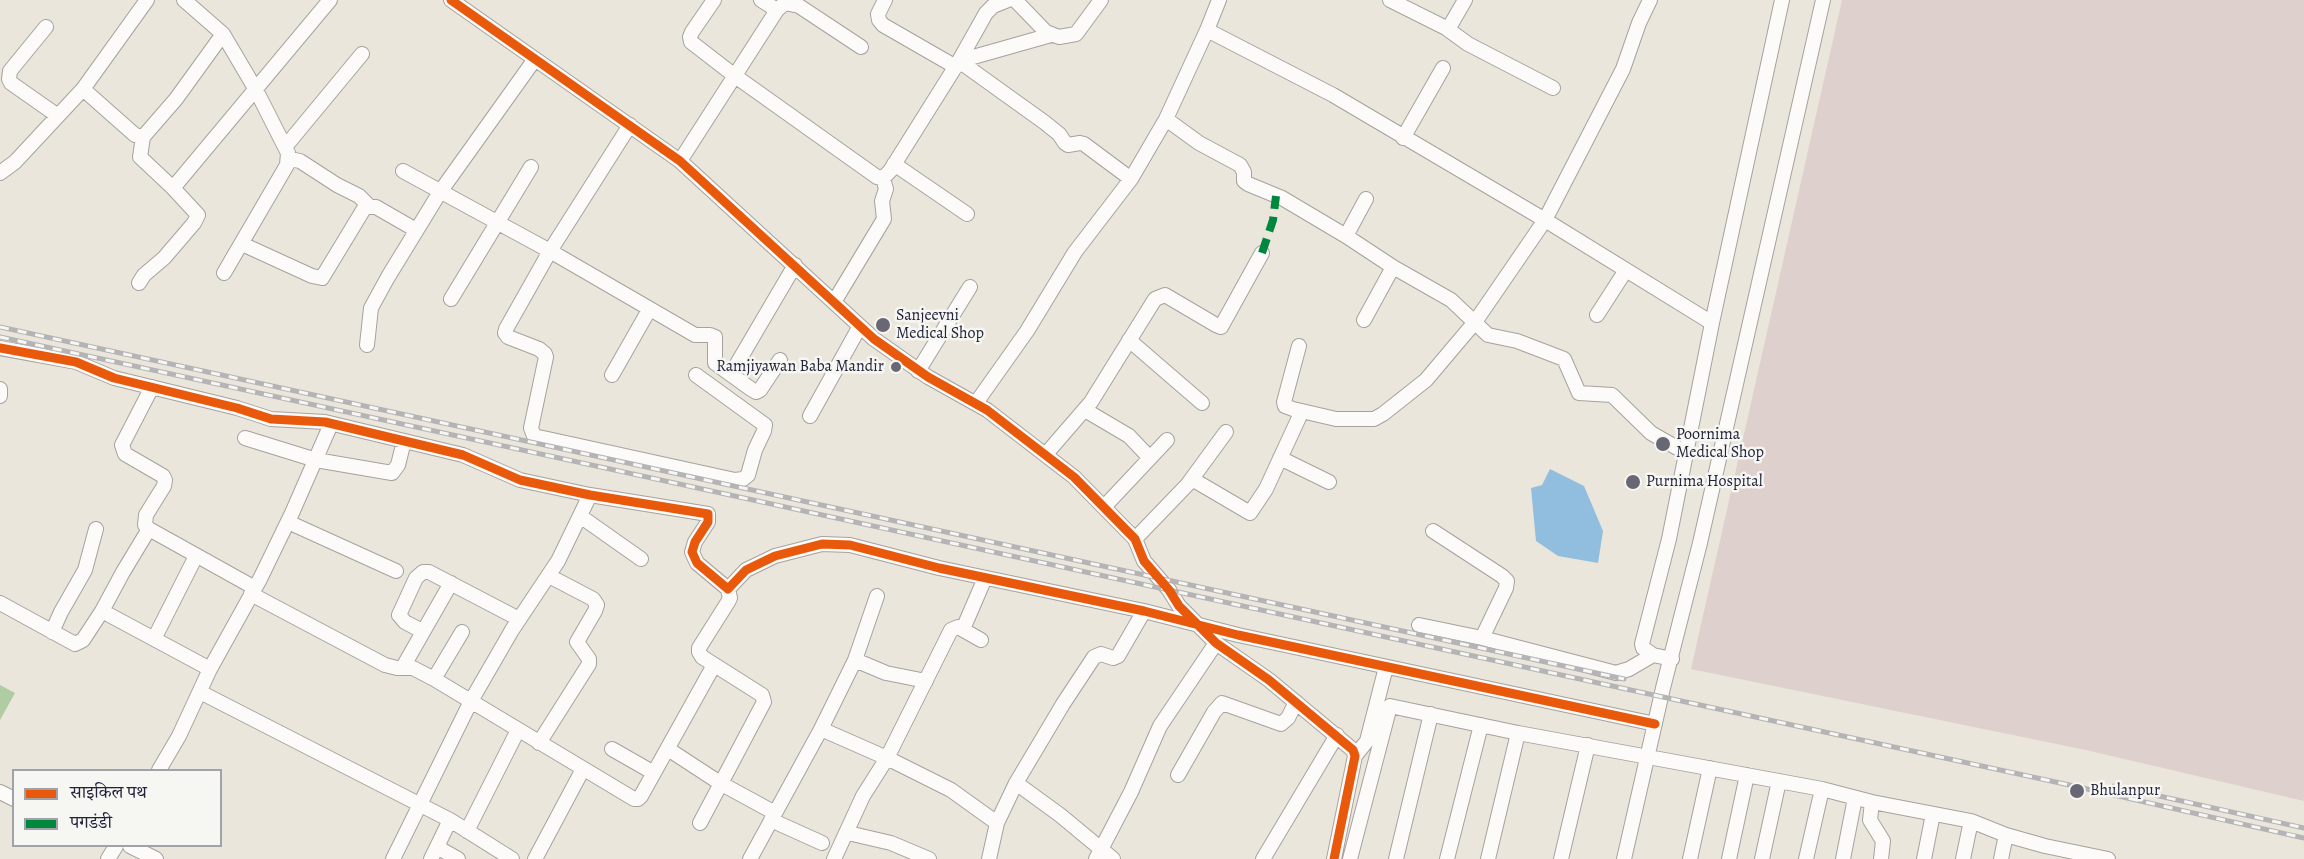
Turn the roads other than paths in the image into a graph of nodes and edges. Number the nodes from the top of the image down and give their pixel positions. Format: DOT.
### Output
graph roads {
  1 [pos="147,0"];
  2 [pos="184,0"];
  3 [pos="330,0"];
  4 [pos="451,0"];
  5 [pos="714,0"];
  6 [pos="761,0"];
  7 [pos="885,0"];
  8 [pos="1008,0"];
  9 [pos="1015,0"];
  10 [pos="1101,0"];
  11 [pos="1219,0"];
  12 [pos="1390,0"];
  13 [pos="1465,0"];
  14 [pos="1650,0"];
  15 [pos="1782,0"];
  16 [pos="1823,0"];
  17 [pos="470,5"];
  18 [pos="777,10"];
  19 [pos="46,27"];
  20 [pos="1446,28"];
  21 [pos="1207,30"];
  22 [pos="223,34"];
  23 [pos="1051,35"];
  24 [pos="861,47"];
  25 [pos="362,54"];
  26 [pos="535,59"];
  27 [pos="958,64"];
  28 [pos="1443,68"];
  29 [pos="735,76"];
  30 [pos="1553,88"];
  31 [pos="83,89"];
  32 [pos="256,90"];
  33 [pos="58,116"];
  34 [pos="1166,119"];
  35 [pos="630,124"];
  36 [pos="143,136"];
  37 [pos="1403,138"];
  38 [pos="287,153"];
  39 [pos="680,161"];
  40 [pos="894,164"];
  41 [pos="531,167"];
  42 [pos="403,171"];
  43 [pos="0,173"];
  44 [pos="882,178"];
  45 [pos="1131,179"];
  46 [pos="173,188"];
  47 [pos="440,192"];
  48 [pos="1366,199"];
  49 [pos="369,206"];
  50 [pos="967,214"];
  51 [pos="1545,220"];
  52 [pos="496,223"];
  53 [pos="416,230"];
  54 [pos="1346,236"];
  55 [pos="242,244"];
  56 [pos="550,251"];
  57 [pos="1262,254"];
  58 [pos="795,265"];
  59 [pos="1393,267"];
  60 [pos="1626,270"];
  61 [pos="224,273"];
  62 [pos="139,283"];
  63 [pos="970,287"];
  64 [pos="451,299"];
  65 [pos="834,302"];
  66 [pos="649,310"];
  67 [pos="1597,315"];
  68 [pos="1364,320"];
  69 [pos="1475,322"];
  70 [pos="1712,323"];
  71 [pos="860,326"];
  72 [pos="1129,340"];
  73 [pos="368,345"];
  74 [pos="1299,346"];
  75 [pos="0,348"];
  76 [pos="780,360"];
  77 [pos="918,371"];
  78 [pos="731,374"];
  79 [pos="612,375"];
  80 [pos="696,375"];
  81 [pos="152,387"];
  82 [pos="0,389"];
  83 [pos="0,396"];
  84 [pos="976,403"];
  85 [pos="1202,403"];
  86 [pos="1085,410"];
  87 [pos="1302,411"];
  88 [pos="810,416"];
  89 [pos="332,424"];
  90 [pos="1227,432"];
  91 [pos="245,438"];
  92 [pos="1167,440"];
  93 [pos="404,441"];
  94 [pos="1686,453"];
  95 [pos="1046,454"];
  96 [pos="1149,457"];
  97 [pos="1280,458"];
  98 [pos="316,460"];
  99 [pos="1192,479"];
  100 [pos="1329,482"];
  101 [pos="590,495"];
  102 [pos="1104,507"];
  103 [pos="580,516"];
  104 [pos="288,522"];
  105 [pos="96,529"];
  106 [pos="149,529"];
  107 [pos="1433,531"];
  108 [pos="1135,539"];
  109 [pos="196,556"];
  110 [pos="641,559"];
  111 [pos="396,571"];
  112 [pos="549,576"];
  113 [pos="985,578"];
  114 [pos="451,583"];
  115 [pos="728,589"];
  116 [pos="253,591"];
  117 [pos="877,596"];
  118 [pos="0,603"];
  119 [pos="102,611"];
  120 [pos="1144,611"];
  121 [pos="519,619"];
  122 [pos="1199,625"];
  123 [pos="1419,626"];
  124 [pos="963,629"];
  125 [pos="422,631"];
  126 [pos="52,632"];
  127 [pos="462,632"];
  128 [pos="1482,638"];
  129 [pos="154,639"];
  130 [pos="981,640"];
  131 [pos="1216,643"];
  132 [pos="1653,655"];
  133 [pos="1672,659"];
  134 [pos="855,660"];
  135 [pos="714,665"];
  136 [pos="403,667"];
  137 [pos="1386,667"];
  138 [pos="210,669"];
  139 [pos="434,679"];
  140 [pos="926,681"];
  141 [pos="200,692"];
  142 [pos="471,701"];
  143 [pos="1296,702"];
  144 [pos="1431,714"];
  145 [pos="1481,724"];
  146 [pos="1655,724"];
  147 [pos="518,729"];
  148 [pos="821,729"];
  149 [pos="1518,733"];
  150 [pos="1337,735"];
  151 [pos="539,743"];
  152 [pos="1588,745"];
  153 [pos="612,749"];
  154 [pos="668,749"];
  155 [pos="1355,756"];
  156 [pos="1648,756"];
  157 [pos="887,758"];
  158 [pos="1710,768"];
  159 [pos="160,769"];
  160 [pos="583,769"];
  161 [pos="654,773"];
  162 [pos="1178,775"];
  163 [pos="1747,775"];
  164 [pos="1779,781"];
  165 [pos="720,783"];
  166 [pos="1016,783"];
  167 [pos="1822,789"];
  168 [pos="1855,798"];
  169 [pos="1872,802"];
  170 [pos="420,805"];
  171 [pos="1933,814"];
  172 [pos="773,817"];
  173 [pos="450,820"];
  174 [pos="1971,821"];
  175 [pos="997,823"];
  176 [pos="700,824"];
  177 [pos="467,831"];
  178 [pos="848,833"];
  179 [pos="2006,835"];
  180 [pos="822,843"];
  181 [pos="132,847"];
  182 [pos="434,853"];
  183 [pos="1098,853"];
  184 [pos="2043,853"];
  185 [pos="2080,856"];
  186 [pos="506,857"];
  187 [pos="156,859"];
  188 [pos="393,859"];
  189 [pos="458,859"];
  190 [pos="535,859"];
  191 [pos="750,859"];
  192 [pos="834,859"];
  193 [pos="929,859"];
  194 [pos="988,859"];
  195 [pos="1113,859"];
  196 [pos="1263,859"];
  197 [pos="1334,859"];
  198 [pos="1350,859"];
  199 [pos="1396,859"];
  200 [pos="1447,859"];
  201 [pos="1488,859"];
  202 [pos="1562,859"];
  203 [pos="1624,859"];
  204 [pos="1689,859"];
  205 [pos="1730,859"];
  206 [pos="1762,859"];
  207 [pos="1806,859"];
  208 [pos="1843,859"];
  209 [pos="1881,859"];
  210 [pos="1923,859"];
  211 [pos="1963,859"];
  212 [pos="2001,859"];
  213 [pos="2108,859"];
  1 -- 31 [label="street"];
  2 -- 22 [label="street"];
  3 -- 32 [label="street"];
  4 -- 17 [label="street"];
  5 -- 29 [label="street"];
  6 -- 18 [label="street"];
  7 -- 27 [label="street"];
  8 -- 27 [label="street"];
  9 -- 23 [label="street"];
  10 -- 23 [label="street"];
  11 -- 21 [label="street"];
  12 -- 20 [label="street"];
  13 -- 20 [label="street"];
  14 -- 51 [label="street"];
  15 -- 70 [label="street"];
  16 -- 133 [label="street"];
  17 -- 26 [label="street"];
  18 -- 24 [label="street"];
  18 -- 29 [label="street"];
  19 -- 33 [label="street"];
  20 -- 30 [label="street"];
  21 -- 34 [label="street"];
  21 -- 37 [label="street"];
  22 -- 32 [label="street"];
  22 -- 36 [label="street"];
  23 -- 27 [label="street"];
  25 -- 38 [label="street"];
  26 -- 35 [label="street"];
  26 -- 47 [label="street"];
  27 -- 40 [label="street"];
  27 -- 45 [label="street"];
  28 -- 37 [label="street"];
  29 -- 39 [label="street"];
  29 -- 44 [label="street"];
  31 -- 33 [label="street"];
  31 -- 36 [label="street"];
  32 -- 38 [label="street"];
  32 -- 46 [label="street"];
  33 -- 43 [label="street"];
  34 -- 45 [label="street"];
  34 -- 54 [label="street"];
  35 -- 39 [label="street"];
  35 -- 56 [label="street"];
  36 -- 46 [label="street"];
  37 -- 51 [label="street"];
  38 -- 49 [label="street"];
  38 -- 55 [label="street"];
  39 -- 58 [label="street"];
  40 -- 44 [label="street"];
  40 -- 50 [label="street"];
  41 -- 52 [label="street"];
  42 -- 47 [label="street"];
  44 -- 65 [label="street"];
  45 -- 84 [label="street"];
  46 -- 62 [label="street"];
  47 -- 52 [label="street"];
  47 -- 53 [label="street"];
  48 -- 54 [label="street"];
  49 -- 53 [label="street"];
  49 -- 55 [label="street"];
  51 -- 60 [label="street"];
  51 -- 69 [label="street"];
  52 -- 56 [label="street"];
  52 -- 64 [label="street"];
  53 -- 73 [label="street"];
  54 -- 59 [label="street"];
  55 -- 61 [label="street"];
  56 -- 66 [label="street"];
  56 -- 80 [label="street"];
  57 -- 72 [label="street"];
  58 -- 65 [label="street"];
  58 -- 78 [label="street"];
  59 -- 68 [label="street"];
  59 -- 69 [label="street"];
  60 -- 67 [label="street"];
  60 -- 70 [label="street"];
  63 -- 77 [label="street"];
  65 -- 71 [label="street"];
  66 -- 78 [label="street"];
  66 -- 79 [label="street"];
  69 -- 87 [label="street"];
  69 -- 94 [label="street"];
  70 -- 94 [label="street"];
  71 -- 77 [label="street"];
  71 -- 88 [label="street"];
  72 -- 85 [label="street"];
  72 -- 86 [label="street"];
  74 -- 87 [label="street"];
  75 -- 81 [label="street"];
  76 -- 78 [label="street"];
  77 -- 84 [label="street"];
  81 -- 89 [label="street"];
  81 -- 106 [label="street"];
  82 -- 83 [label="street"];
  84 -- 95 [label="street"];
  86 -- 95 [label="street"];
  86 -- 96 [label="street"];
  87 -- 97 [label="street"];
  89 -- 93 [label="street"];
  89 -- 98 [label="street"];
  90 -- 99 [label="street"];
  91 -- 98 [label="street"];
  92 -- 96 [label="street"];
  93 -- 98 [label="street"];
  93 -- 101 [label="street"];
  94 -- 132 [label="street"];
  95 -- 102 [label="street"];
  96 -- 102 [label="street"];
  97 -- 99 [label="street"];
  97 -- 100 [label="street"];
  98 -- 104 [label="street"];
  99 -- 108 [label="street"];
  101 -- 103 [label="street"];
  101 -- 115 [label="street"];
  102 -- 108 [label="street"];
  103 -- 110 [label="street"];
  103 -- 112 [label="street"];
  104 -- 111 [label="street"];
  104 -- 116 [label="street"];
  105 -- 126 [label="street"];
  106 -- 109 [label="street"];
  106 -- 119 [label="street"];
  107 -- 128 [label="street"];
  108 -- 122 [label="street"];
  109 -- 116 [label="street"];
  109 -- 129 [label="street"];
  112 -- 121 [label="street"];
  112 -- 151 [label="street"];
  113 -- 115 [label="street"];
  113 -- 120 [label="street"];
  113 -- 124 [label="street"];
  114 -- 121 [label="street"];
  114 -- 125 [label="street"];
  114 -- 125 [label="street"];
  115 -- 135 [label="street"];
  116 -- 136 [label="street"];
  116 -- 138 [label="street"];
  117 -- 134 [label="street"];
  118 -- 126 [label="street"];
  119 -- 126 [label="street"];
  119 -- 129 [label="street"];
  120 -- 122 [label="street"];
  120 -- 166 [label="street"];
  121 -- 142 [label="street"];
  122 -- 131 [label="street"];
  122 -- 137 [label="street"];
  123 -- 128 [label="street"];
  124 -- 130 [label="street"];
  124 -- 140 [label="street"];
  125 -- 136 [label="street"];
  127 -- 139 [label="street"];
  128 -- 132 [label="street"];
  129 -- 138 [label="street"];
  131 -- 143 [label="street"];
  131 -- 183 [label="street"];
  132 -- 133 [label="street"];
  133 -- 146 [label="street"];
  134 -- 140 [label="street"];
  134 -- 148 [label="street"];
  135 -- 154 [label="street"];
  135 -- 165 [label="street"];
  136 -- 139 [label="street"];
  137 -- 146 [label="street"];
  137 -- 155 [label="street"];
  138 -- 141 [label="street"];
  139 -- 142 [label="street"];
  140 -- 157 [label="street"];
  141 -- 159 [label="street"];
  141 -- 170 [label="street"];
  142 -- 147 [label="street"];
  142 -- 170 [label="street"];
  143 -- 150 [label="street"];
  143 -- 162 [label="street"];
  144 -- 145 [label="street"];
  144 -- 198 [label="street"];
  144 -- 199 [label="street"];
  145 -- 149 [label="street"];
  145 -- 200 [label="street"];
  146 -- 156 [label="street"];
  147 -- 151 [label="street"];
  147 -- 177 [label="street"];
  148 -- 157 [label="street"];
  148 -- 172 [label="street"];
  149 -- 152 [label="street"];
  149 -- 201 [label="street"];
  150 -- 155 [label="street"];
  150 -- 196 [label="street"];
  151 -- 160 [label="street"];
  152 -- 156 [label="street"];
  152 -- 202 [label="street"];
  153 -- 161 [label="street"];
  154 -- 161 [label="street"];
  154 -- 165 [label="street"];
  155 -- 197 [label="street"];
  156 -- 158 [label="street"];
  156 -- 203 [label="street"];
  157 -- 175 [label="street"];
  157 -- 178 [label="street"];
  158 -- 163 [label="street"];
  158 -- 204 [label="street"];
  160 -- 161 [label="street"];
  160 -- 190 [label="street"];
  163 -- 164 [label="street"];
  163 -- 205 [label="street"];
  164 -- 167 [label="street"];
  164 -- 206 [label="street"];
  165 -- 172 [label="street"];
  165 -- 176 [label="street"];
  166 -- 175 [label="street"];
  166 -- 183 [label="street"];
  167 -- 168 [label="street"];
  167 -- 207 [label="street"];
  168 -- 169 [label="street"];
  168 -- 208 [label="street"];
  169 -- 171 [label="street"];
  169 -- 209 [label="street"];
  170 -- 173 [label="street"];
  170 -- 188 [label="street"];
  171 -- 174 [label="street"];
  171 -- 210 [label="street"];
  172 -- 180 [label="street"];
  172 -- 191 [label="street"];
  173 -- 177 [label="street"];
  173 -- 182 [label="street"];
  174 -- 179 [label="street"];
  174 -- 211 [label="street"];
  175 -- 194 [label="street"];
  177 -- 186 [label="street"];
  178 -- 192 [label="street"];
  178 -- 193 [label="street"];
  179 -- 184 [label="street"];
  179 -- 212 [label="street"];
  181 -- 187 [label="street"];
  182 -- 189 [label="street"];
  183 -- 195 [label="street"];
  184 -- 185 [label="street"];
  185 -- 213 [label="street"];
}
